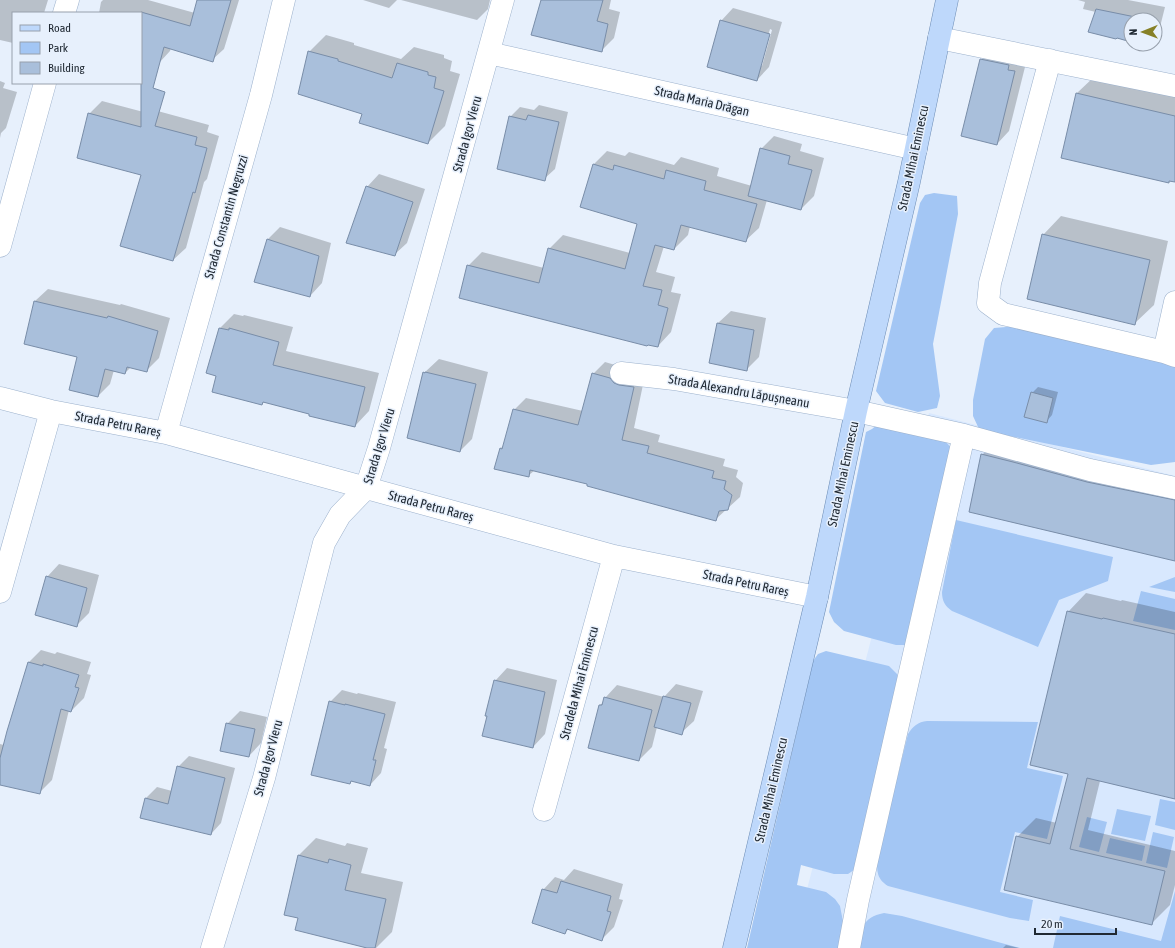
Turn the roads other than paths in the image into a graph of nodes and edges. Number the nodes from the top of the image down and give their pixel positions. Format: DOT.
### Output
graph roads {
  1 [pos="68,0"];
  2 [pos="284,0"];
  3 [pos="503,0"];
  4 [pos="948,0"];
  5 [pos="64,12"];
  6 [pos="939,38"];
  7 [pos="489,53"];
  8 [pos="1050,60"];
  9 [pos="44,84"];
  10 [pos="1175,86"];
  11 [pos="916,149"];
  12 [pos="0,246"];
  13 [pos="1175,302"];
  14 [pos="1170,354"];
  15 [pos="621,373"];
  16 [pos="0,398"];
  17 [pos="51,411"];
  18 [pos="856,411"];
  19 [pos="166,433"];
  20 [pos="964,435"];
  21 [pos="366,488"];
  22 [pos="1175,488"];
  23 [pos="614,556"];
  24 [pos="0,592"];
  25 [pos="817,597"];
  26 [pos="544,810"];
  27 [pos="212,948"];
  28 [pos="734,948"];
  29 [pos="849,948"];
  1 -- 5 [label="street"];
  2 -- 19 [label="street, Strada Constantin Negruzzi"];
  3 -- 7 [label="street, Strada Igor Vieru"];
  4 -- 6 [label="main road, Strada Mihai Eminescu"];
  6 -- 8 [label="street"];
  6 -- 11 [label="main road, Strada Mihai Eminescu"];
  7 -- 11 [label="street, Strada Maria Drăgan"];
  7 -- 21 [label="street, Strada Igor Vieru"];
  8 -- 10 [label="street"];
  8 -- 14 [label="street"];
  9 -- 12 [label="street"];
  11 -- 18 [label="main road, Strada Mihai Eminescu"];
  13 -- 14 [label="street"];
  15 -- 18 [label="street, Strada Alexandru Lăpușneanu"];
  16 -- 17 [label="street, Strada Petru Rareș"];
  17 -- 19 [label="street, Strada Petru Rareș"];
  17 -- 24 [label="street"];
  18 -- 20 [label="street, Strada Alexandru Lăpușneanu"];
  18 -- 25 [label="main road, Strada Mihai Eminescu"];
  19 -- 21 [label="street, Strada Petru Rareș"];
  20 -- 22 [label="street, Strada Alexandru Lăpușneanu"];
  20 -- 29 [label="street"];
  21 -- 23 [label="street, Strada Petru Rareș"];
  21 -- 27 [label="street, Strada Igor Vieru"];
  23 -- 25 [label="street, Strada Petru Rareș"];
  23 -- 26 [label="street, Stradela Mihai Eminescu"];
  25 -- 28 [label="main road, Strada Mihai Eminescu"];
}
